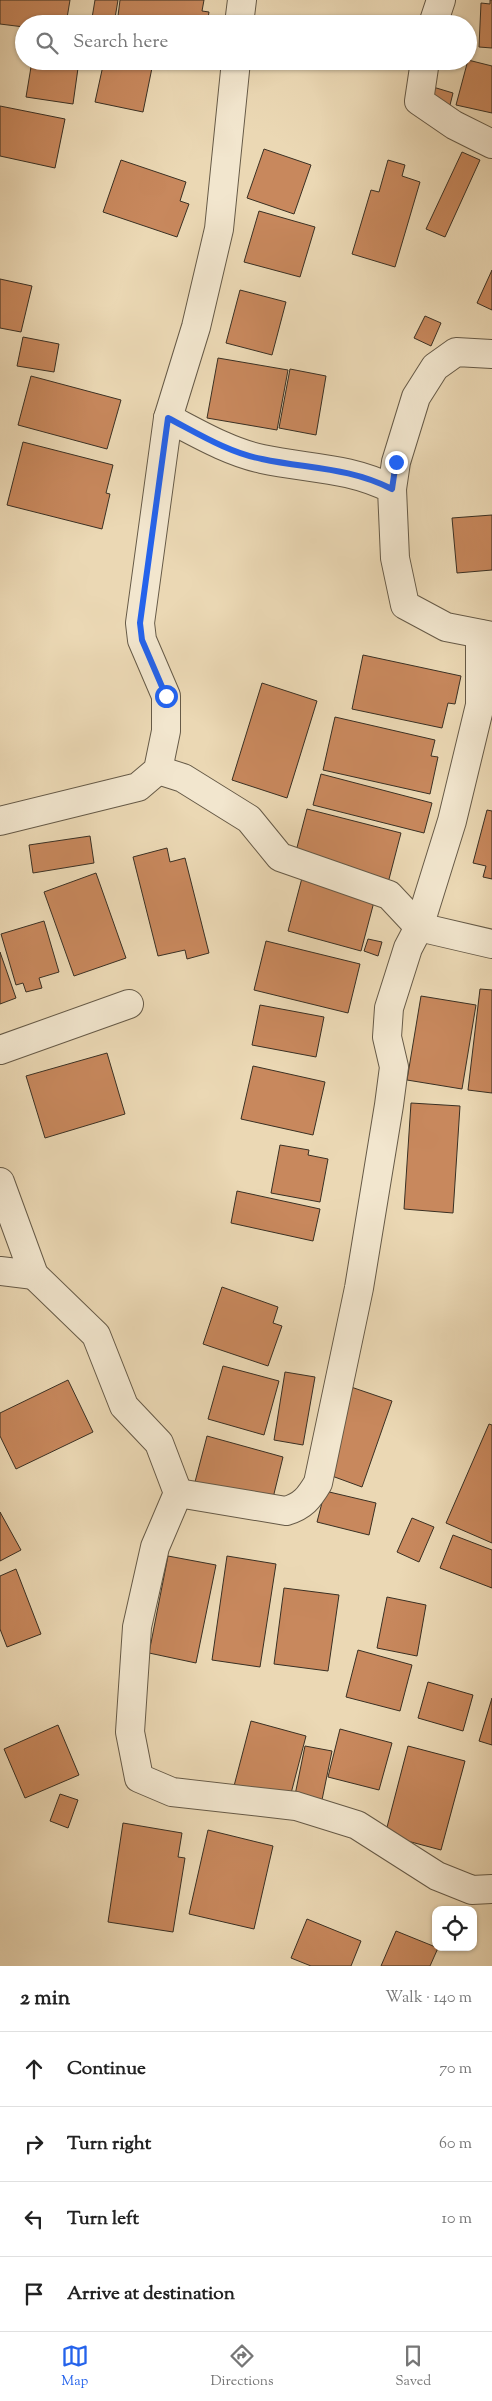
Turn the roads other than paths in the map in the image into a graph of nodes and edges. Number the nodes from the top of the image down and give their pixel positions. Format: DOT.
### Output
graph roads {
  1 [pos="242,0"];
  2 [pos="441,0"];
  3 [pos="240,15"];
  4 [pos="436,15"];
  5 [pos="235,70"];
  6 [pos="424,70"];
  7 [pos="492,144"];
  8 [pos="492,354"];
  9 [pos="168,418"];
  10 [pos="392,489"];
  11 [pos="486,635"];
  12 [pos="158,770"];
  13 [pos="0,821"];
  14 [pos="419,927"];
  15 [pos="492,944"];
  16 [pos="129,1004"];
  17 [pos="0,1050"];
  18 [pos="0,1182"];
  19 [pos="0,1271"];
  20 [pos="34,1275"];
  21 [pos="178,1493"];
  22 [pos="492,1889"];
  1 -- 3 [label="street"];
  2 -- 4 [label="street"];
  5 -- 9 [label="street"];
  6 -- 7 [label="street"];
  8 -- 10 [label="street"];
  9 -- 10 [label="street"];
  9 -- 12 [label="street"];
  10 -- 11 [label="street"];
  11 -- 14 [label="street"];
  12 -- 13 [label="street"];
  12 -- 14 [label="street"];
  14 -- 15 [label="street"];
  14 -- 21 [label="street"];
  16 -- 17 [label="street"];
  18 -- 20 [label="street"];
  19 -- 20 [label="street"];
  20 -- 21 [label="street"];
  21 -- 22 [label="street"];
}
